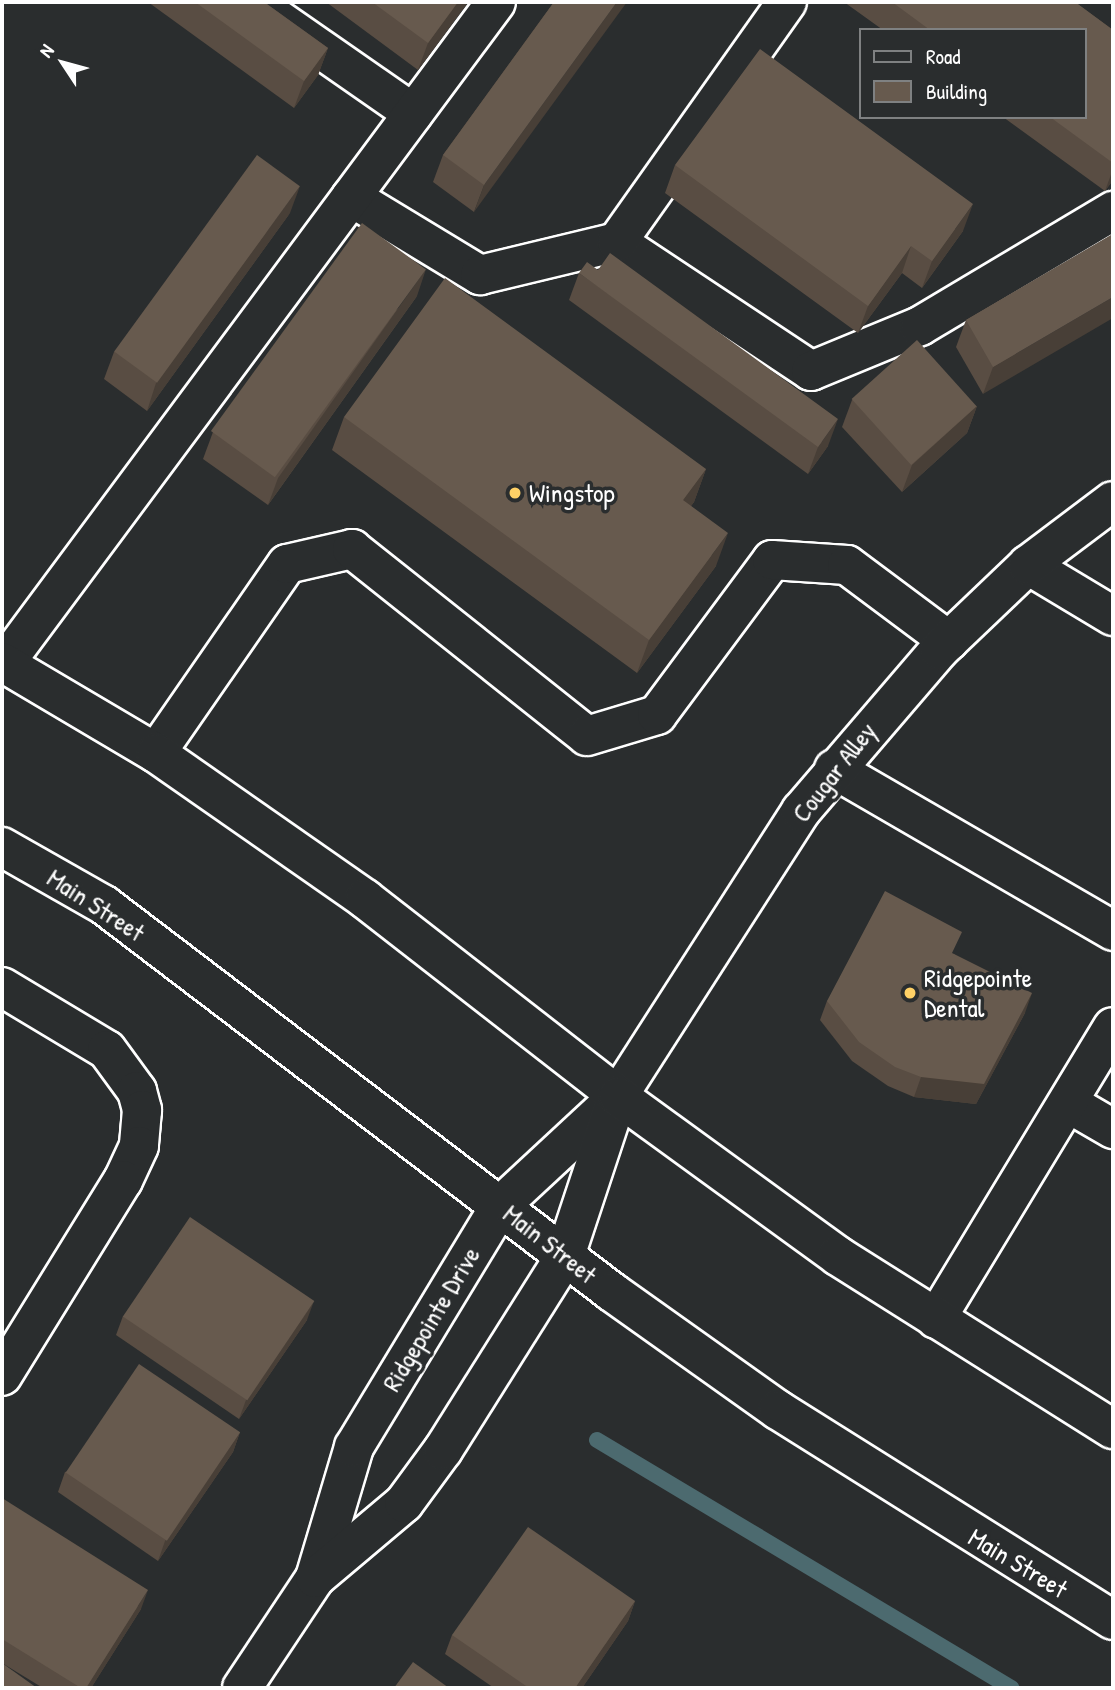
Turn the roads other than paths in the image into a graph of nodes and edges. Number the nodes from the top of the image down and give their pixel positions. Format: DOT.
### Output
graph roads {
  1 [pos="253,2"];
  2 [pos="496,2"];
  3 [pos="787,2"];
  4 [pos="413,113"];
  5 [pos="351,197"];
  6 [pos="1113,211"];
  7 [pos="617,242"];
  8 [pos="1113,501"];
  9 [pos="1028,565"];
  10 [pos="1113,616"];
  11 [pos="949,641"];
  12 [pos="3,662"];
  13 [pos="156,753"];
  14 [pos="834,769"];
  15 [pos="2,847"];
  16 [pos="1113,931"];
  17 [pos="2,987"];
  18 [pos="1113,1027"];
  19 [pos="618,1096"];
  20 [pos="1070,1104"];
  21 [pos="1113,1129"];
  22 [pos="500,1206"];
  23 [pos="565,1256"];
  24 [pos="936,1319"];
  25 [pos="2,1376"];
  26 [pos="1113,1429"];
  27 [pos="315,1578"];
  28 [pos="1113,1620"];
  29 [pos="242,1688"];
  1 -- 4 [label="main road"];
  2 -- 4 [label="main road"];
  3 -- 7 [label="main road"];
  4 -- 5 [label="main road"];
  5 -- 7 [label="main road"];
  5 -- 12 [label="main road"];
  6 -- 7 [label="main road"];
  8 -- 9 [label="main road, Cougar Alley"];
  9 -- 10 [label="main road"];
  9 -- 11 [label="main road, Cougar Alley"];
  11 -- 13 [label="main road"];
  11 -- 14 [label="main road, Cougar Alley"];
  12 -- 13 [label="main road"];
  13 -- 19 [label="main road"];
  14 -- 16 [label="main road"];
  14 -- 19 [label="main road, Cougar Alley"];
  15 -- 22 [label="main road, Main Street"];
  17 -- 25 [label="main road"];
  18 -- 20 [label="main road"];
  19 -- 22 [label="main road, Ridgepointe Drive"];
  19 -- 23 [label="main road, Ridgepointe Drive"];
  19 -- 24 [label="main road"];
  20 -- 21 [label="main road"];
  20 -- 24 [label="main road"];
  22 -- 23 [label="main road, Main Street"];
  22 -- 27 [label="main road, Ridgepointe Drive"];
  23 -- 27 [label="main road, Ridgepointe Drive"];
  23 -- 28 [label="main road, Main Street"];
  24 -- 26 [label="main road"];
  27 -- 29 [label="main road, Ridgepointe Drive"];
}
